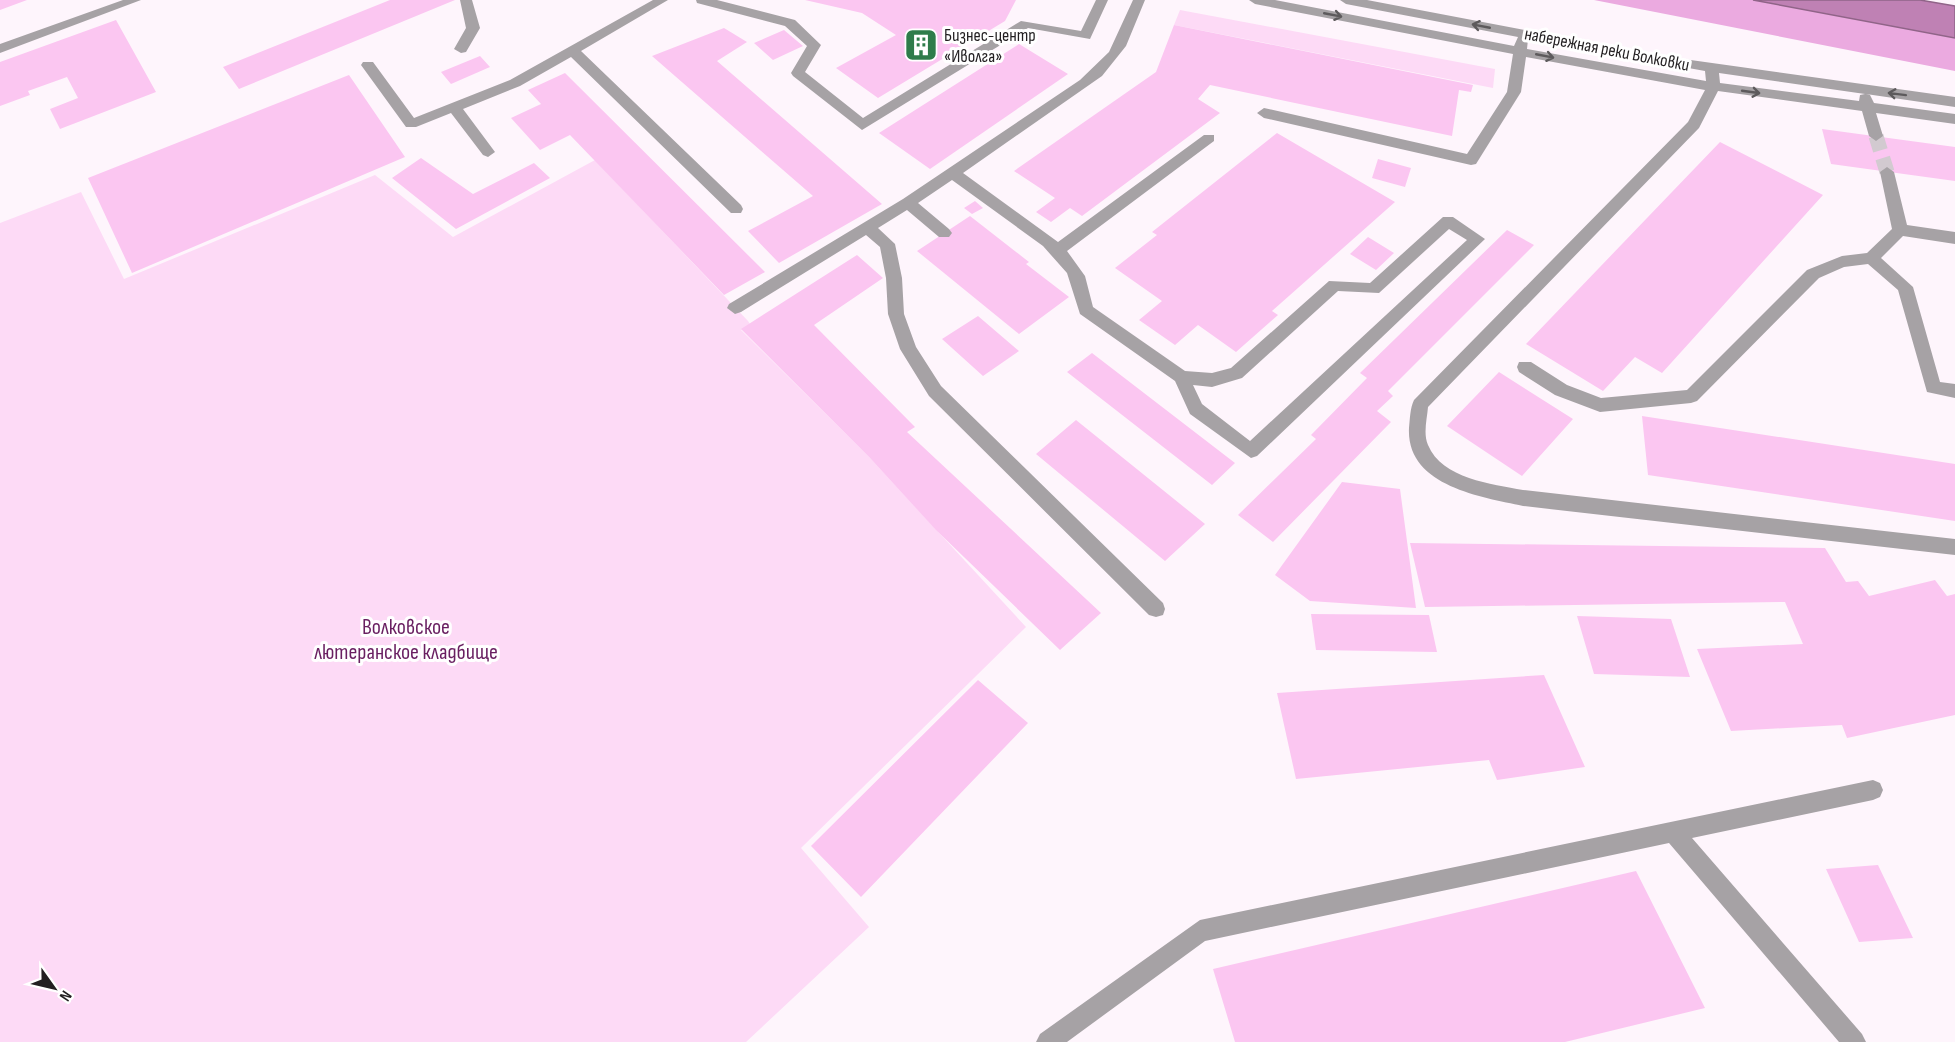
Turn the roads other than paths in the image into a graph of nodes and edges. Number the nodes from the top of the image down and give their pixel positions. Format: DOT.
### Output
graph roads {
  1 [pos="135,0"];
  2 [pos="466,0"];
  3 [pos="662,0"];
  4 [pos="702,0"];
  5 [pos="1102,0"];
  6 [pos="1139,0"];
  7 [pos="1255,0"];
  8 [pos="1346,0"];
  9 [pos="1522,34"];
  10 [pos="0,49"];
  11 [pos="461,49"];
  12 [pos="573,51"];
  13 [pos="1521,51"];
  14 [pos="368,65"];
  15 [pos="1712,68"];
  16 [pos="1713,87"];
  17 [pos="1863,90"];
  18 [pos="1955,102"];
  19 [pos="454,107"];
  20 [pos="1868,108"];
  21 [pos="1264,113"];
  22 [pos="1955,119"];
  23 [pos="1876,136"];
  24 [pos="1209,138"];
  25 [pos="488,152"];
  26 [pos="1887,172"];
  27 [pos="954,174"];
  28 [pos="908,203"];
  29 [pos="736,209"];
  30 [pos="867,228"];
  31 [pos="1900,230"];
  32 [pos="944,233"];
  33 [pos="1955,238"];
  34 [pos="1058,250"];
  35 [pos="1871,258"];
  36 [pos="735,308"];
  37 [pos="1525,367"];
  38 [pos="1181,377"];
  39 [pos="1955,391"];
  40 [pos="1955,547"];
  41 [pos="1156,609"];
  42 [pos="1874,790"];
  43 [pos="1673,832"];
  44 [pos="1048,1042"];
  45 [pos="1854,1042"];
  1 -- 10 [label="street"];
  2 -- 11 [label="street"];
  3 -- 12 [label="street"];
  4 -- 5 [label="street"];
  6 -- 27 [label="street"];
  7 -- 13 [label="street, набережная реки Волковки, one-way"];
  9 -- 8 [label="street, набережная реки Волковки, one-way"];
  9 -- 13 [label="street"];
  9 -- 15 [label="street, набережная реки Волковки"];
  12 -- 19 [label="street"];
  12 -- 29 [label="street"];
  13 -- 16 [label="street, набережная реки Волковки, one-way"];
  13 -- 21 [label="street"];
  14 -- 19 [label="street"];
  15 -- 16 [label="street"];
  15 -- 17 [label="street, набережная реки Волковки"];
  16 -- 20 [label="street, набережная реки Волковки, one-way"];
  16 -- 40 [label="street"];
  18 -- 17 [label="street, набережная реки Волковки, one-way"];
  17 -- 20 [label="street"];
  19 -- 25 [label="street"];
  20 -- 22 [label="street, набережная реки Волковки"];
  20 -- 23 [label="street"];
  24 -- 34 [label="street"];
  26 -- 31 [label="street"];
  27 -- 28 [label="street"];
  27 -- 34 [label="street"];
  28 -- 30 [label="street"];
  28 -- 32 [label="street"];
  30 -- 36 [label="street"];
  30 -- 41 [label="street"];
  31 -- 33 [label="street"];
  31 -- 35 [label="street"];
  34 -- 38 [label="street"];
  35 -- 37 [label="street"];
  35 -- 39 [label="street"];
  38 -- 38 [label="street"];
  42 -- 43 [label="street"];
  43 -- 44 [label="street"];
  43 -- 45 [label="street"];
}
